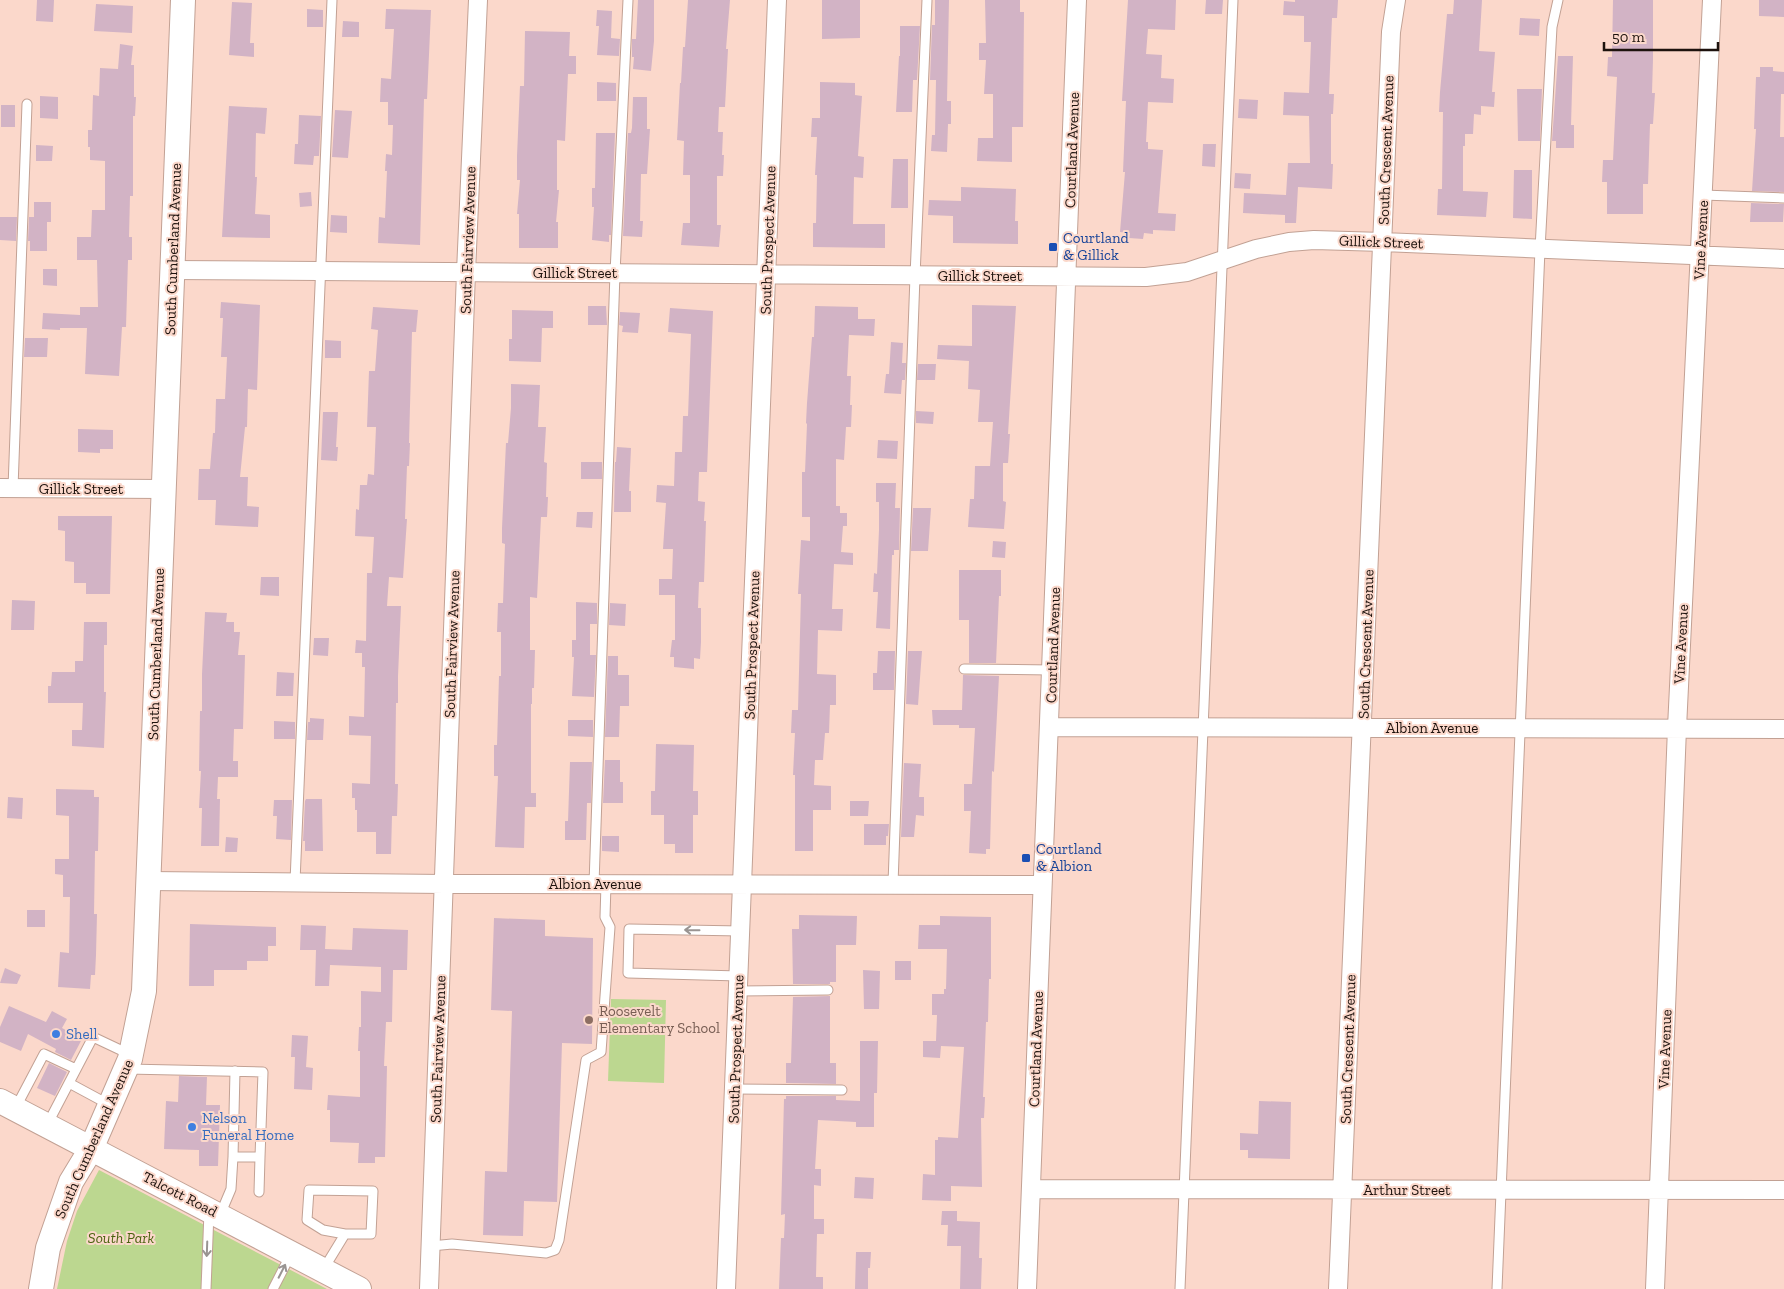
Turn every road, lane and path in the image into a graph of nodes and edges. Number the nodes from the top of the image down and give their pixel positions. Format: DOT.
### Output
graph roads {
  1 [pos="183,0"];
  2 [pos="332,0"];
  3 [pos="478,0"];
  4 [pos="628,0"];
  5 [pos="777,0"];
  6 [pos="927,0"];
  7 [pos="1077,0"];
  8 [pos="1233,0"];
  9 [pos="1396,0"];
  10 [pos="1558,0"];
  11 [pos="1712,0"];
  12 [pos="27,104"];
  13 [pos="1703,195"];
  14 [pos="1784,198"];
  15 [pos="1383,242"];
  16 [pos="1540,248"];
  17 [pos="1700,256"];
  18 [pos="1784,259"];
  19 [pos="1222,260"];
  20 [pos="172,270"];
  21 [pos="320,271"];
  22 [pos="466,272"];
  23 [pos="615,274"];
  24 [pos="767,274"];
  25 [pos="915,276"];
  26 [pos="1067,277"];
  27 [pos="6,488"];
  28 [pos="163,489"];
  29 [pos="964,669"];
  30 [pos="1052,670"];
  31 [pos="1050,727"];
  32 [pos="1203,727"];
  33 [pos="1362,727"];
  34 [pos="1520,728"];
  35 [pos="1677,728"];
  36 [pos="1784,728"];
  37 [pos="147,881"];
  38 [pos="295,882"];
  39 [pos="444,884"];
  40 [pos="600,884"];
  41 [pos="743,884"];
  42 [pos="894,884"];
  43 [pos="1042,885"];
  44 [pos="740,931"];
  45 [pos="738,984"];
  46 [pos="828,990"];
  47 [pos="129,1062"];
  48 [pos="76,1069"];
  49 [pos="235,1072"];
  50 [pos="69,1083"];
  51 [pos="734,1089"];
  52 [pos="842,1090"];
  53 [pos="7,1105"];
  54 [pos="110,1105"];
  55 [pos="47,1126"];
  56 [pos="91,1149"];
  57 [pos="233,1157"];
  58 [pos="260,1157"];
  59 [pos="1031,1189"];
  60 [pos="1184,1189"];
  61 [pos="1342,1190"];
  62 [pos="1501,1190"];
  63 [pos="1659,1190"];
  64 [pos="1784,1190"];
  65 [pos="259,1192"];
  66 [pos="214,1212"];
  67 [pos="345,1234"];
  68 [pos="431,1246"];
  69 [pos="291,1253"];
  70 [pos="323,1270"];
  71 [pos="41,1289"];
  72 [pos="206,1289"];
  73 [pos="273,1289"];
  74 [pos="359,1289"];
  75 [pos="429,1289"];
  76 [pos="726,1289"];
  77 [pos="1026,1289"];
  78 [pos="1180,1289"];
  79 [pos="1338,1289"];
  80 [pos="1497,1289"];
  81 [pos="1655,1289"];
  1 -- 20 [label="street, South Cumberland Avenue"];
  2 -- 21 [label="lane"];
  3 -- 22 [label="street, South Fairview Avenue"];
  4 -- 23 [label="lane"];
  5 -- 24 [label="street, South Prospect Avenue"];
  6 -- 25 [label="lane"];
  7 -- 26 [label="street, Courtland Avenue"];
  8 -- 19 [label="lane"];
  9 -- 15 [label="street, South Crescent Avenue"];
  10 -- 16 [label="lane"];
  11 -- 13 [label="street, Vine Avenue"];
  12 -- 27 [label="lane"];
  13 -- 14 [label="lane"];
  13 -- 17 [label="street, Vine Avenue"];
  15 -- 16 [label="street, Gillick Street"];
  15 -- 19 [label="street, Gillick Street"];
  15 -- 33 [label="street, South Crescent Avenue"];
  16 -- 17 [label="street, Gillick Street"];
  16 -- 34 [label="lane"];
  17 -- 18 [label="street, Gillick Street"];
  17 -- 35 [label="street, Vine Avenue"];
  19 -- 26 [label="street, Gillick Street"];
  19 -- 32 [label="lane"];
  20 -- 21 [label="street, Gillick Street"];
  20 -- 28 [label="street, South Cumberland Avenue"];
  21 -- 22 [label="street, Gillick Street"];
  21 -- 38 [label="lane"];
  22 -- 23 [label="street, Gillick Street"];
  22 -- 39 [label="street, South Fairview Avenue"];
  23 -- 24 [label="street, Gillick Street"];
  23 -- 40 [label="lane"];
  24 -- 25 [label="street, Gillick Street"];
  24 -- 41 [label="street, South Prospect Avenue"];
  25 -- 26 [label="street, Gillick Street"];
  25 -- 42 [label="lane"];
  26 -- 30 [label="street, Courtland Avenue"];
  27 -- 28 [label="street, Gillick Street"];
  28 -- 37 [label="street, South Cumberland Avenue"];
  29 -- 30 [label="lane"];
  30 -- 31 [label="street, Courtland Avenue"];
  31 -- 32 [label="street, Albion Avenue"];
  31 -- 43 [label="street, Courtland Avenue"];
  32 -- 33 [label="street, Albion Avenue"];
  32 -- 60 [label="lane"];
  33 -- 34 [label="street, Albion Avenue"];
  33 -- 61 [label="street, South Crescent Avenue"];
  34 -- 35 [label="street, Albion Avenue"];
  34 -- 62 [label="lane"];
  35 -- 36 [label="street, Albion Avenue"];
  35 -- 63 [label="street, Vine Avenue"];
  37 -- 38 [label="street, Albion Avenue"];
  37 -- 47 [label="street, South Cumberland Avenue"];
  38 -- 39 [label="street, Albion Avenue"];
  39 -- 40 [label="street, Albion Avenue"];
  39 -- 68 [label="street, South Fairview Avenue"];
  40 -- 41 [label="street, Albion Avenue"];
  40 -- 68 [label="lane"];
  41 -- 42 [label="street, Albion Avenue"];
  41 -- 44 [label="street, South Prospect Avenue"];
  42 -- 43 [label="street, Albion Avenue"];
  43 -- 59 [label="street, Courtland Avenue"];
  44 -- 45 [label="street, South Prospect Avenue"];
  44 -- 45 [label="lane, one-way"];
  45 -- 46 [label="lane"];
  45 -- 51 [label="street, South Prospect Avenue"];
  47 -- 48 [label="lane"];
  47 -- 49 [label="lane"];
  47 -- 54 [label="street, South Cumberland Avenue"];
  48 -- 50 [label="lane"];
  48 -- 53 [label="lane"];
  49 -- 57 [label="lane"];
  49 -- 58 [label="lane"];
  50 -- 54 [label="lane"];
  50 -- 55 [label="lane"];
  51 -- 52 [label="lane"];
  51 -- 76 [label="street, South Prospect Avenue"];
  53 -- 55 [label="street, Talcott Road"];
  54 -- 56 [label="street, South Cumberland Avenue"];
  55 -- 56 [label="street, Talcott Road"];
  56 -- 66 [label="street, Talcott Road"];
  56 -- 71 [label="street, South Cumberland Avenue"];
  57 -- 58 [label="lane"];
  57 -- 66 [label="lane"];
  58 -- 65 [label="lane"];
  59 -- 60 [label="street, Arthur Street"];
  59 -- 77 [label="street, Courtland Avenue"];
  60 -- 61 [label="street, Arthur Street"];
  60 -- 78 [label="lane"];
  61 -- 62 [label="street, Arthur Street"];
  61 -- 79 [label="street, South Crescent Avenue"];
  62 -- 63 [label="street, Arthur Street"];
  62 -- 80 [label="lane"];
  63 -- 64 [label="street, Arthur Street"];
  63 -- 81 [label="street, Vine Avenue"];
  66 -- 69 [label="street, Talcott Road"];
  66 -- 72 [label="lane, one-way"];
  67 -- 67 [label="lane"];
  67 -- 70 [label="lane"];
  68 -- 75 [label="street, South Fairview Avenue"];
  69 -- 70 [label="street, Talcott Road"];
  73 -- 69 [label="lane, one-way"];
  70 -- 74 [label="street, Talcott Road"];
}
